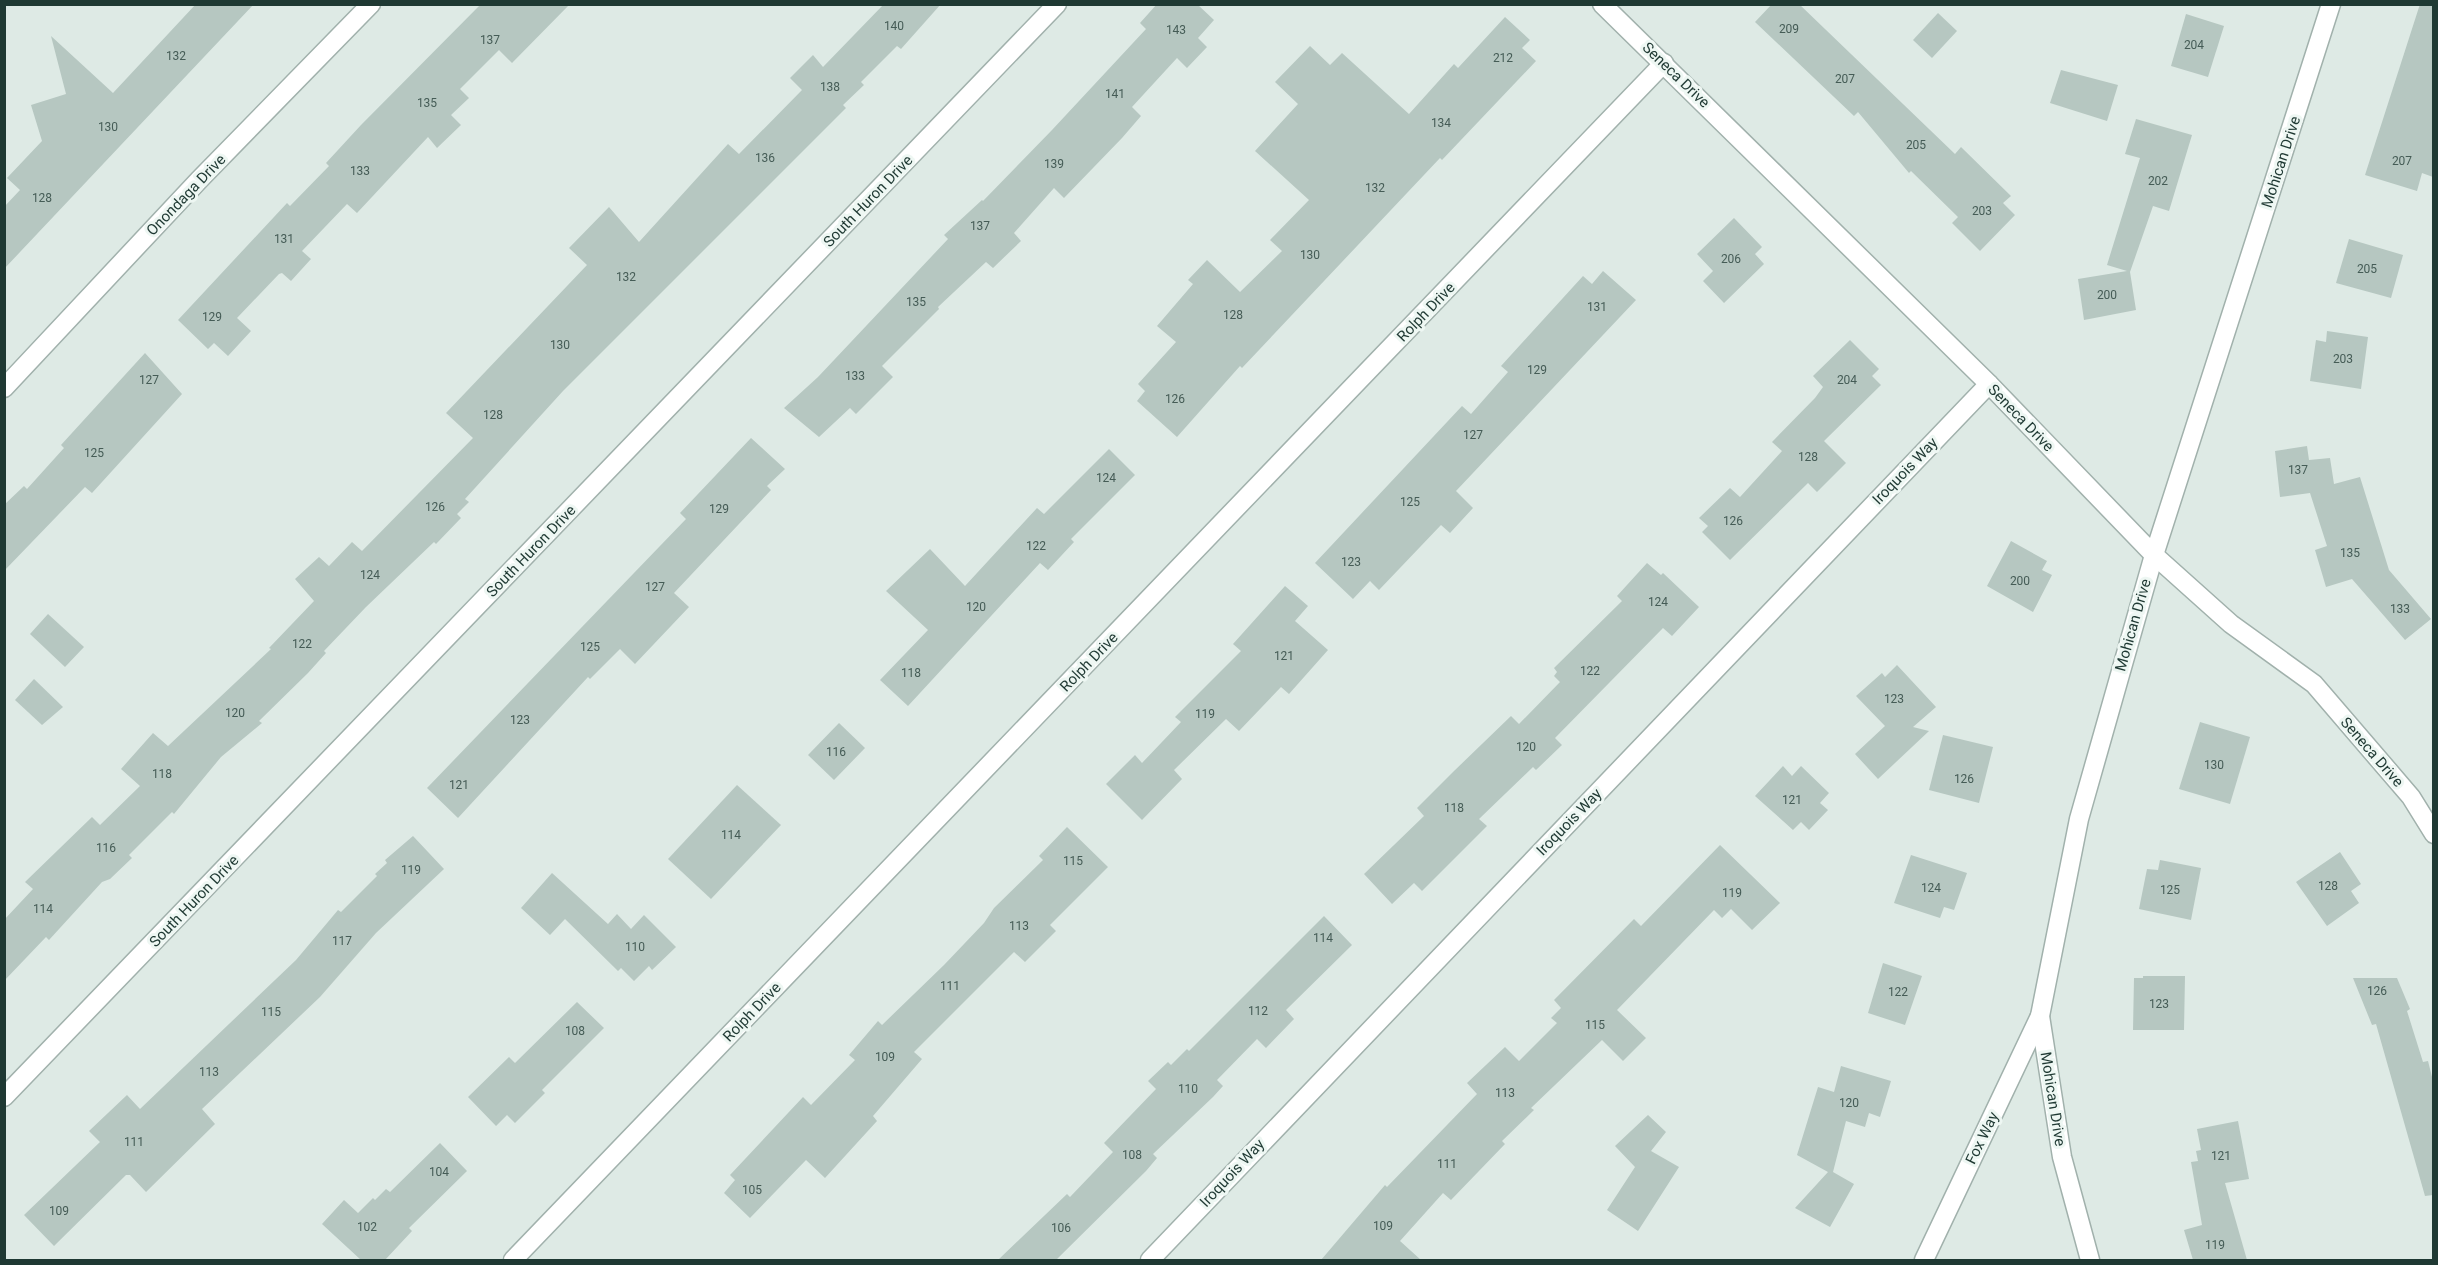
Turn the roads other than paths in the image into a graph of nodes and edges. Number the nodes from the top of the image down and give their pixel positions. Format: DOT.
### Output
graph roads {
  1 [pos="371,4"];
  2 [pos="1057,4"];
  3 [pos="1602,4"];
  4 [pos="2331,4"];
  5 [pos="1664,63"];
  6 [pos="1989,384"];
  7 [pos="4,388"];
  8 [pos="2154,555"];
  9 [pos="2433,834"];
  10 [pos="2040,1016"];
  11 [pos="4,1097"];
  12 [pos="513,1260"];
  13 [pos="1150,1260"];
  14 [pos="1924,1260"];
  15 [pos="2090,1260"];
  1 -- 7 [label="street, Onondaga Drive"];
  2 -- 11 [label="street, South Huron Drive"];
  3 -- 5 [label="street, Seneca Drive"];
  4 -- 8 [label="street, Mohican Drive"];
  5 -- 6 [label="street, Seneca Drive"];
  5 -- 12 [label="street, Rolph Drive"];
  6 -- 8 [label="street, Seneca Drive"];
  6 -- 13 [label="street, Iroquois Way"];
  8 -- 9 [label="street, Seneca Drive"];
  8 -- 10 [label="street, Mohican Drive"];
  10 -- 14 [label="street, Fox Way"];
  10 -- 15 [label="street, Mohican Drive"];
}
